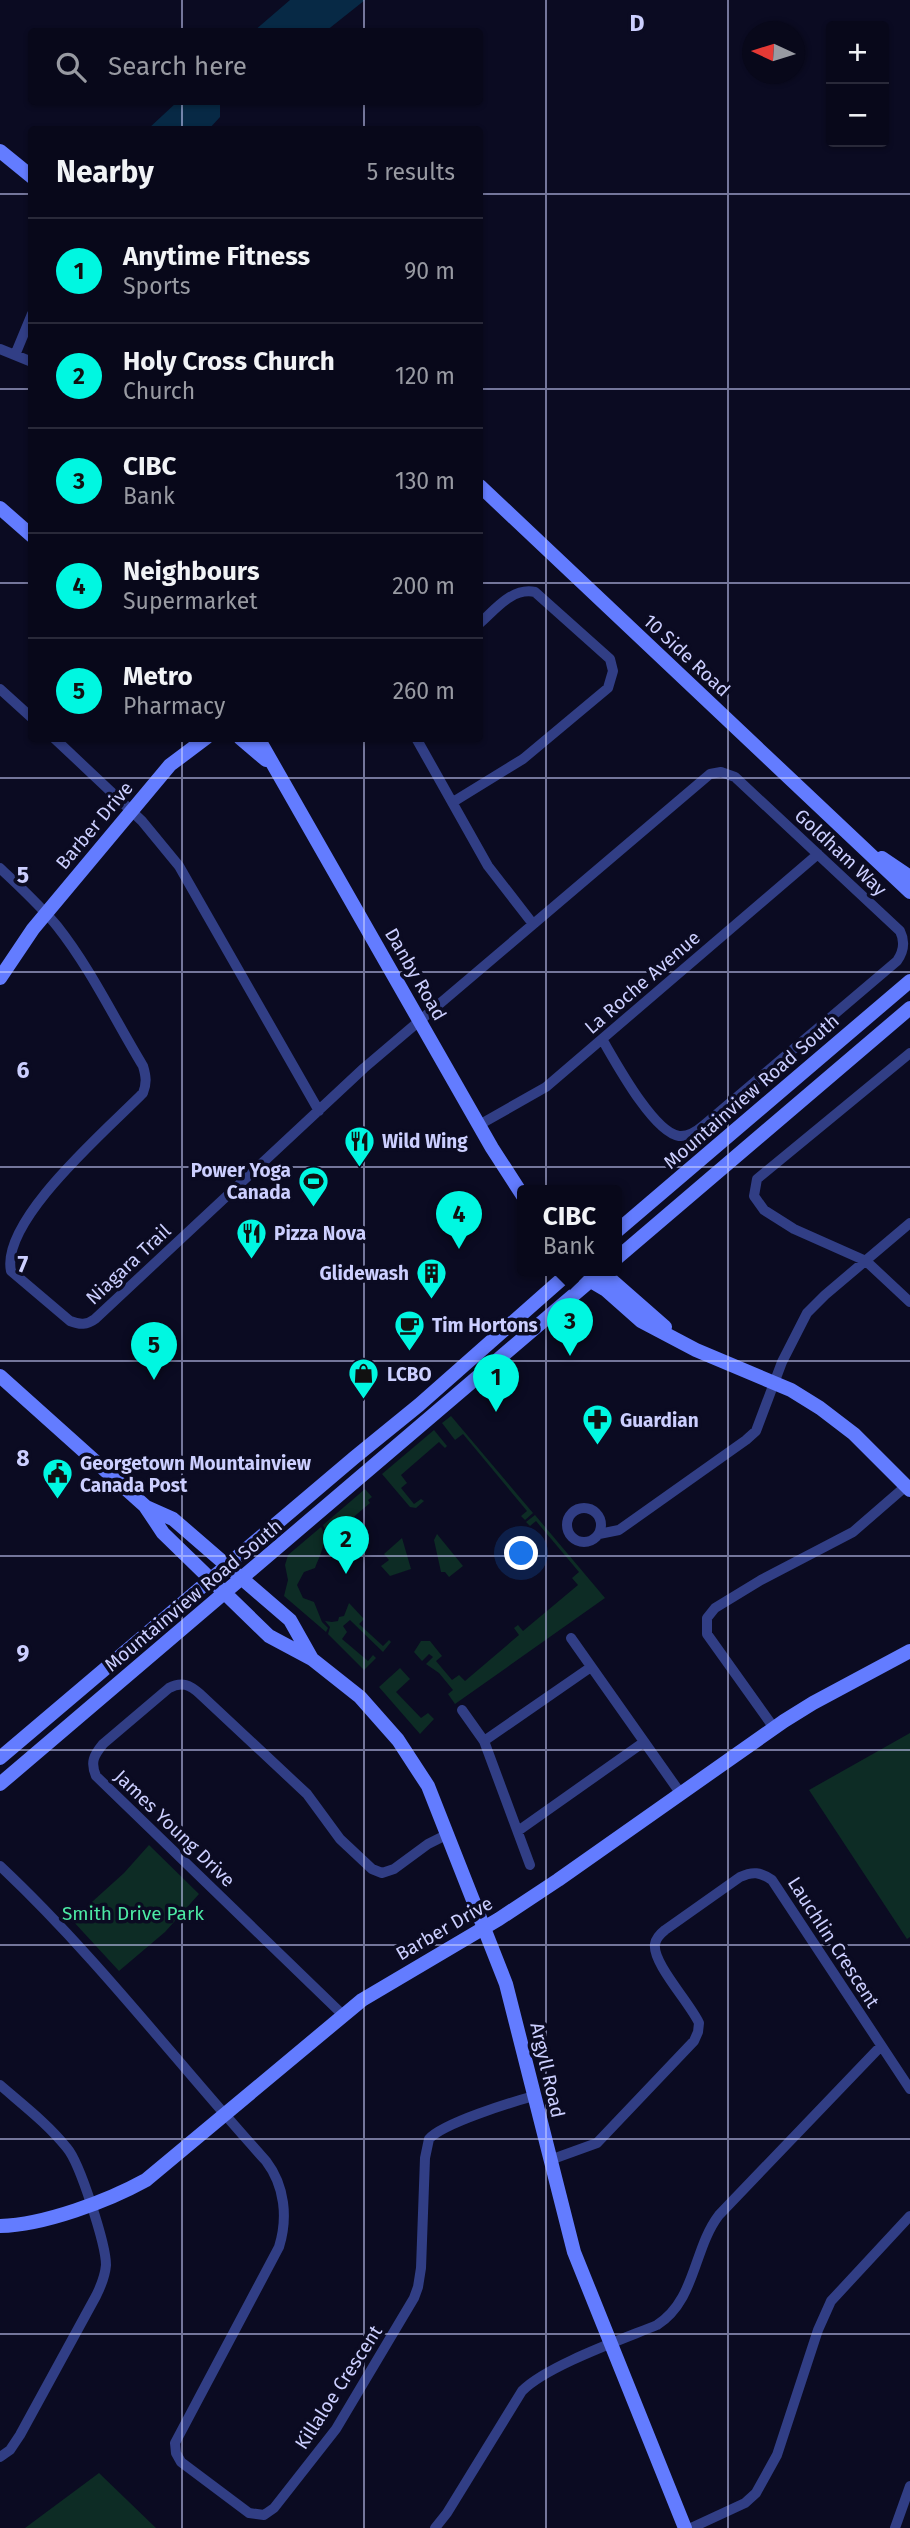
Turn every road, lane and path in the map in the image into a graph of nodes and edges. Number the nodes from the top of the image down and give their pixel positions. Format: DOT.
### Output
graph roads {
  1 [pos="0,150"];
  2 [pos="28,174"];
  3 [pos="28,324"];
  4 [pos="0,349"];
  5 [pos="15,355"];
  6 [pos="28,360"];
  7 [pos="483,489"];
  8 [pos="0,508"];
  9 [pos="28,532"];
  10 [pos="483,621"];
  11 [pos="0,689"];
  12 [pos="28,714"];
  13 [pos="58,742"];
  14 [pos="183,742"];
  15 [pos="201,742"];
  16 [pos="244,742"];
  17 [pos="260,742"];
  18 [pos="418,742"];
  19 [pos="170,765"];
  20 [pos="277,771"];
  21 [pos="453,802"];
  22 [pos="132,811"];
  23 [pos="869,852"];
  24 [pos="818,854"];
  25 [pos="0,868"];
  26 [pos="910,877"];
  27 [pos="910,892"];
  28 [pos="46,913"];
  29 [pos="533,924"];
  30 [pos="0,978"];
  31 [pos="910,981"];
  32 [pos="910,1008"];
  33 [pos="421,1020"];
  34 [pos="602,1039"];
  35 [pos="910,1053"];
  36 [pos="319,1111"];
  37 [pos="479,1125"];
  38 [pos="517,1186"];
  39 [pos="910,1223"];
  40 [pos="622,1227"];
  41 [pos="622,1254"];
  42 [pos="866,1261"];
  43 [pos="568,1276"];
  44 [pos="582,1276"];
  45 [pos="596,1276"];
  46 [pos="607,1276"];
  47 [pos="589,1282"];
  48 [pos="910,1302"];
  49 [pos="696,1350"];
  50 [pos="1,1378"];
  51 [pos="775,1383"];
  52 [pos="908,1488"];
  53 [pos="145,1506"];
  54 [pos="599,1534"];
  55 [pos="226,1567"];
  56 [pos="211,1579"];
  57 [pos="241,1580"];
  58 [pos="226,1592"];
  59 [pos="571,1637"];
  60 [pos="910,1651"];
  61 [pos="313,1659"];
  62 [pos="591,1667"];
  63 [pos="462,1710"];
  64 [pos="774,1728"];
  65 [pos="484,1741"];
  66 [pos="644,1742"];
  67 [pos="0,1758"];
  68 [pos="0,1784"];
  69 [pos="681,1794"];
  70 [pos="518,1831"];
  71 [pos="448,1834"];
  72 [pos="530,1865"];
  73 [pos="0,1866"];
  74 [pos="485,1928"];
  75 [pos="343,2015"];
  76 [pos="881,2046"];
  77 [pos="0,2085"];
  78 [pos="910,2089"];
  79 [pos="534,2096"];
  80 [pos="226,2115"];
  81 [pos="550,2160"];
  82 [pos="90,2204"];
  83 [pos="910,2216"];
  84 [pos="0,2226"];
  85 [pos="612,2344"];
  86 [pos="0,2457"];
  87 [pos="910,2486"];
  88 [pos="435,2528"];
  89 [pos="685,2528"];
  90 [pos="691,2528"];
  91 [pos="895,2528"];
  1 -- 2 [label="street"];
  3 -- 5 [label="street"];
  4 -- 5 [label="street"];
  5 -- 6 [label="street"];
  7 -- 23 [label="street, 10 Side Road"];
  8 -- 9 [label="street"];
  10 -- 21 [label="street"];
  11 -- 12 [label="street"];
  13 -- 22 [label="street"];
  14 -- 19 [label="street, Barber Drive"];
  15 -- 19 [label="street, Barber Drive"];
  16 -- 20 [label="street, Danby Road"];
  17 -- 20 [label="street, Danby Road"];
  18 -- 21 [label="street"];
  19 -- 22 [label="street, Barber Drive"];
  20 -- 33 [label="street, Danby Road"];
  21 -- 29 [label="street"];
  22 -- 28 [label="street, Barber Drive"];
  22 -- 36 [label="street"];
  23 -- 26 [label="street, 10 Side Road"];
  23 -- 27 [label="street, 10 Side Road"];
  24 -- 29 [label="street, Goldham Way"];
  24 -- 34 [label="street, La Roche Avenue"];
  24 -- 34 [label="street, Goldham Way"];
  25 -- 28 [label="street, Niagara Trail"];
  28 -- 30 [label="street, Barber Drive"];
  28 -- 36 [label="street, Niagara Trail"];
  29 -- 33 [label="street, Goldham Way"];
  31 -- 40 [label="street, Mountainview Road South"];
  32 -- 41 [label="street, Mountainview Road South"];
  33 -- 36 [label="street, Niagara Trail"];
  33 -- 37 [label="street, Danby Road"];
  34 -- 37 [label="street, La Roche Avenue"];
  35 -- 42 [label="street"];
  37 -- 38 [label="street, Danby Road"];
  39 -- 42 [label="street"];
  42 -- 48 [label="street"];
  42 -- 51 [label="street"];
  43 -- 55 [label="street, Mountainview Road South"];
  44 -- 47 [label="street"];
  45 -- 47 [label="street, Mountainview Road South"];
  46 -- 49 [label="street"];
  47 -- 49 [label="street"];
  47 -- 57 [label="street, Mountainview Road South"];
  49 -- 51 [label="street"];
  50 -- 53 [label="street, Argyll Road"];
  51 -- 52 [label="street"];
  51 -- 54 [label="street"];
  52 -- 64 [label="street"];
  53 -- 55 [label="street, Argyll Road"];
  53 -- 56 [label="street, Argyll Road"];
  55 -- 56 [label="street, Mountainview Road South"];
  55 -- 57 [label="street, Argyll Road"];
  56 -- 58 [label="street, Argyll Road"];
  56 -- 67 [label="street, Mountainview Road South"];
  57 -- 58 [label="street, Mountainview Road South"];
  57 -- 61 [label="street, Argyll Road"];
  58 -- 61 [label="street, Argyll Road"];
  58 -- 68 [label="street, Mountainview Road South"];
  59 -- 62 [label="street"];
  60 -- 64 [label="street, Barber Drive"];
  61 -- 71 [label="street, Argyll Road"];
  62 -- 65 [label="street"];
  62 -- 66 [label="street"];
  63 -- 65 [label="street"];
  64 -- 69 [label="street, Barber Drive"];
  65 -- 70 [label="street"];
  66 -- 69 [label="street"];
  66 -- 70 [label="street"];
  69 -- 74 [label="street, Barber Drive"];
  70 -- 72 [label="street"];
  71 -- 74 [label="street, Argyll Road"];
  71 -- 75 [label="street, James Young Drive"];
  73 -- 80 [label="street"];
  74 -- 75 [label="street, Barber Drive"];
  74 -- 79 [label="street, Argyll Road"];
  75 -- 80 [label="street, Barber Drive"];
  76 -- 78 [label="street"];
  76 -- 81 [label="street, Lauchlin Crescent"];
  76 -- 85 [label="street"];
  77 -- 82 [label="street"];
  79 -- 80 [label="street, Killaloe Crescent"];
  79 -- 81 [label="street, Argyll Road"];
  80 -- 82 [label="street, Barber Drive"];
  81 -- 85 [label="street, Argyll Road"];
  82 -- 84 [label="street, Barber Drive"];
  82 -- 86 [label="street"];
  83 -- 90 [label="street"];
  85 -- 88 [label="street"];
  85 -- 89 [label="street, Argyll Road"];
  87 -- 91 [label="street"];
}
